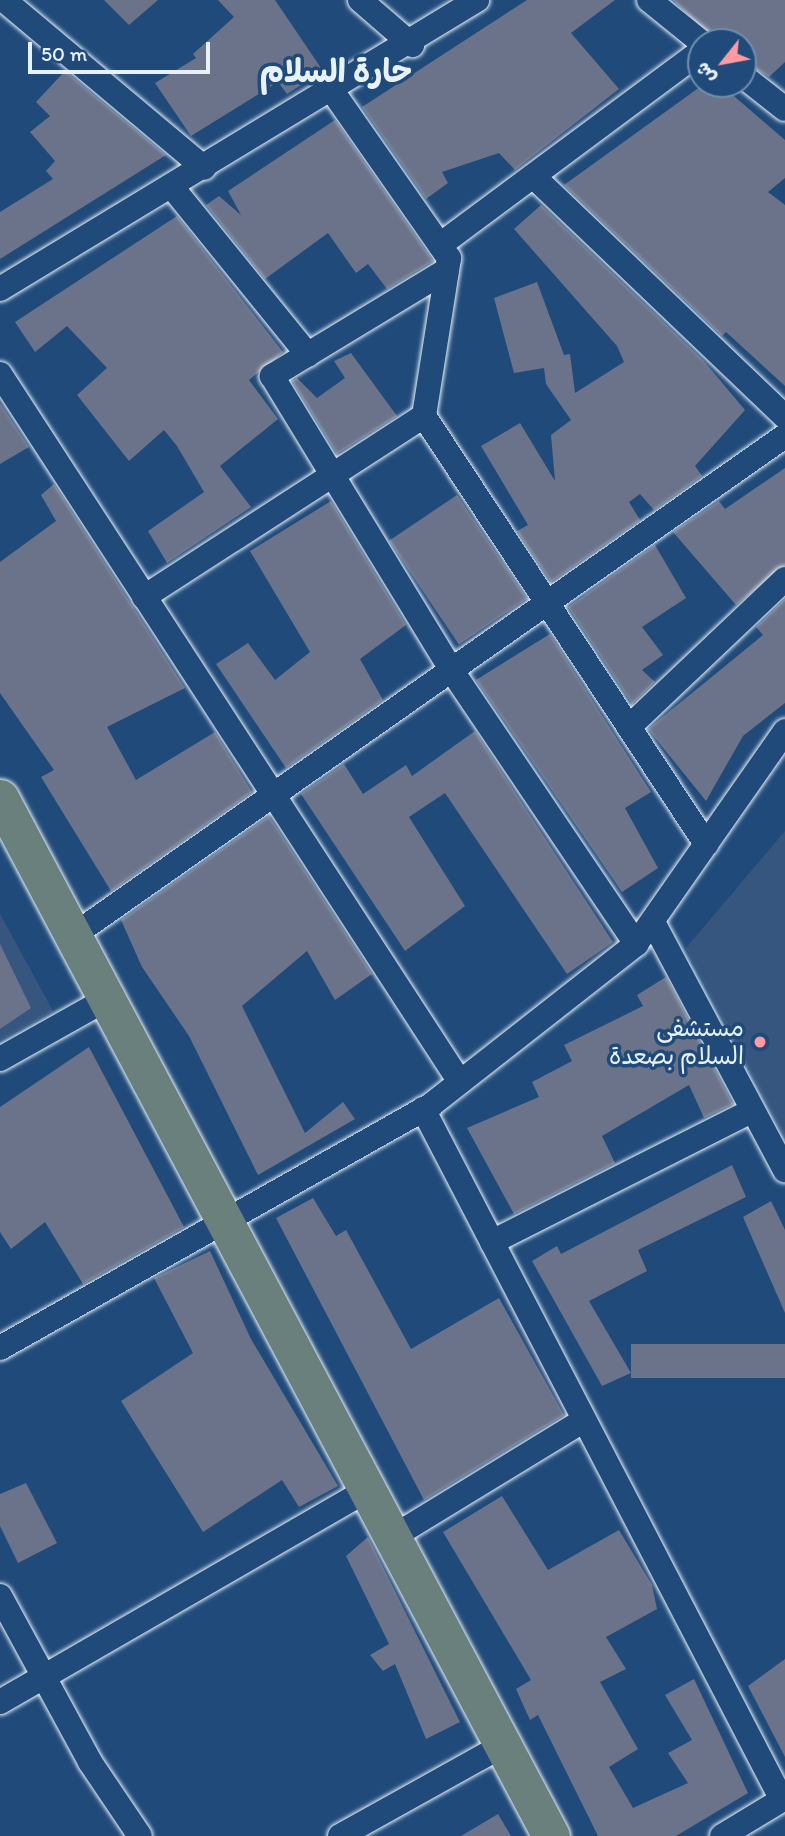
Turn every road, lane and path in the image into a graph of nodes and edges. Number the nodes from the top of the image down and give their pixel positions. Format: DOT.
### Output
graph roads {
  1 [pos="4,0"];
  2 [pos="359,0"];
  3 [pos="477,0"];
  4 [pos="649,0"];
  5 [pos="687,31"];
  6 [pos="412,45"];
  7 [pos="687,61"];
  8 [pos="757,86"];
  9 [pos="333,92"];
  10 [pos="785,109"];
  11 [pos="204,168"];
  12 [pos="533,176"];
  13 [pos="172,187"];
  14 [pos="440,245"];
  15 [pos="447,270"];
  16 [pos="0,289"];
  17 [pos="308,355"];
  18 [pos="0,374"];
  19 [pos="424,416"];
  20 [pos="785,417"];
  21 [pos="785,436"];
  22 [pos="332,475"];
  23 [pos="785,579"];
  24 [pos="144,597"];
  25 [pos="546,602"];
  26 [pos="450,668"];
  27 [pos="629,727"];
  28 [pos="785,731"];
  29 [pos="0,798"];
  30 [pos="274,798"];
  31 [pos="706,844"];
  32 [pos="654,923"];
  33 [pos="72,937"];
  34 [pos="636,944"];
  35 [pos="105,1000"];
  36 [pos="0,1059"];
  37 [pos="460,1082"];
  38 [pos="423,1109"];
  39 [pos="753,1110"];
  40 [pos="785,1170"];
  41 [pos="222,1220"];
  42 [pos="492,1242"];
  43 [pos="0,1348"];
  44 [pos="584,1420"];
  45 [pos="366,1491"];
  46 [pos="391,1538"];
  47 [pos="0,1597"];
  48 [pos="45,1678"];
  49 [pos="0,1702"];
  50 [pos="502,1746"];
  51 [pos="784,1799"];
  52 [pos="140,1836"];
  53 [pos="340,1836"];
  54 [pos="551,1836"];
  55 [pos="722,1836"];
  1 -- 11 [label="street"];
  2 -- 6 [label="street"];
  3 -- 6 [label="street"];
  4 -- 5 [label="street"];
  6 -- 9 [label="street"];
  7 -- 12 [label="street"];
  8 -- 10 [label="street"];
  9 -- 11 [label="street"];
  9 -- 14 [label="street"];
  11 -- 13 [label="street"];
  12 -- 14 [label="street"];
  12 -- 20 [label="street"];
  13 -- 16 [label="street"];
  13 -- 17 [label="street"];
  14 -- 15 [label="street"];
  15 -- 17 [label="street"];
  15 -- 19 [label="street"];
  17 -- 22 [label="street"];
  18 -- 24 [label="street"];
  19 -- 22 [label="street"];
  19 -- 25 [label="street"];
  21 -- 25 [label="street"];
  22 -- 24 [label="street"];
  22 -- 26 [label="street"];
  23 -- 27 [label="street"];
  24 -- 30 [label="street"];
  25 -- 26 [label="street"];
  25 -- 27 [label="street"];
  26 -- 30 [label="street"];
  26 -- 34 [label="street"];
  27 -- 31 [label="street"];
  28 -- 31 [label="street"];
  29 -- 33 [label="highway"];
  30 -- 33 [label="street"];
  30 -- 37 [label="street"];
  31 -- 32 [label="street"];
  32 -- 34 [label="street"];
  32 -- 39 [label="street"];
  33 -- 35 [label="highway"];
  34 -- 37 [label="street"];
  35 -- 36 [label="street"];
  35 -- 41 [label="highway"];
  37 -- 38 [label="street"];
  38 -- 41 [label="street"];
  38 -- 42 [label="street"];
  39 -- 40 [label="street"];
  39 -- 42 [label="street"];
  41 -- 43 [label="street"];
  41 -- 45 [label="highway"];
  42 -- 44 [label="street"];
  44 -- 46 [label="street"];
  44 -- 51 [label="street"];
  45 -- 46 [label="highway"];
  45 -- 48 [label="street"];
  46 -- 50 [label="highway"];
  47 -- 48 [label="street"];
  48 -- 49 [label="street"];
  48 -- 52 [label="street"];
  50 -- 53 [label="street"];
  50 -- 54 [label="highway"];
  51 -- 55 [label="street"];
}
